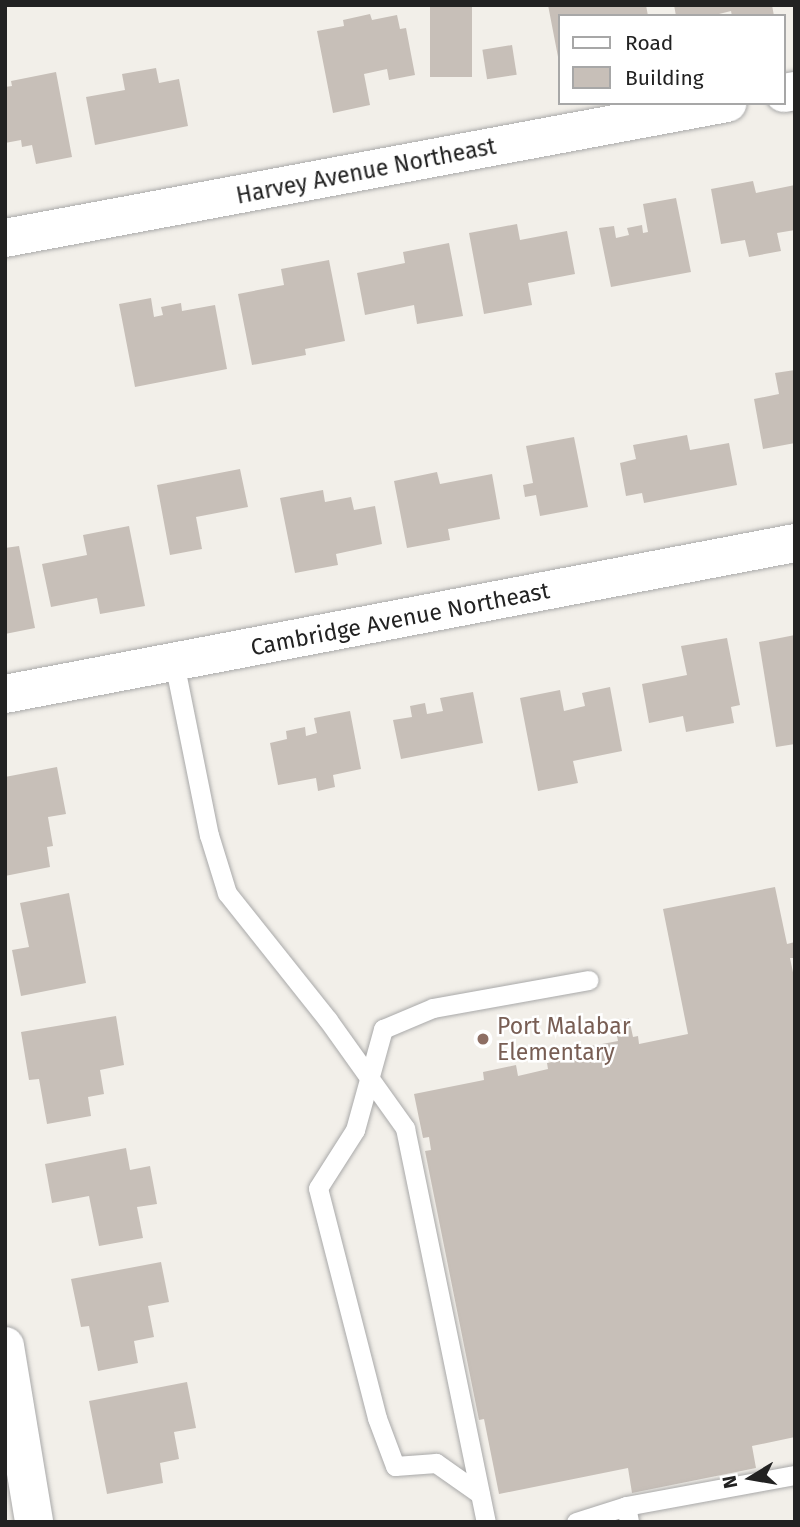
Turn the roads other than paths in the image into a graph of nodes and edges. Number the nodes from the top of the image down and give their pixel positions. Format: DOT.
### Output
graph roads {
  1 [pos="716,105"];
  2 [pos="5,238"];
  3 [pos="795,543"];
  4 [pos="174,662"];
  5 [pos="5,694"];
  6 [pos="588,980"];
  7 [pos="368,1077"];
  8 [pos="5,1346"];
  9 [pos="795,1475"];
  10 [pos="480,1494"];
  11 [pos="627,1514"];
  12 [pos="34,1522"];
  13 [pos="486,1522"];
  14 [pos="576,1522"];
  1 -- 2 [label="street, Harvey Avenue Northeast"];
  3 -- 4 [label="street, Cambridge Avenue Northeast"];
  4 -- 5 [label="street, Cambridge Avenue Northeast"];
  4 -- 7 [label="lane"];
  6 -- 7 [label="lane"];
  7 -- 10 [label="lane"];
  7 -- 10 [label="lane"];
  8 -- 12 [label="street"];
  9 -- 11 [label="lane"];
  10 -- 13 [label="lane"];
  11 -- 14 [label="lane"];
}
